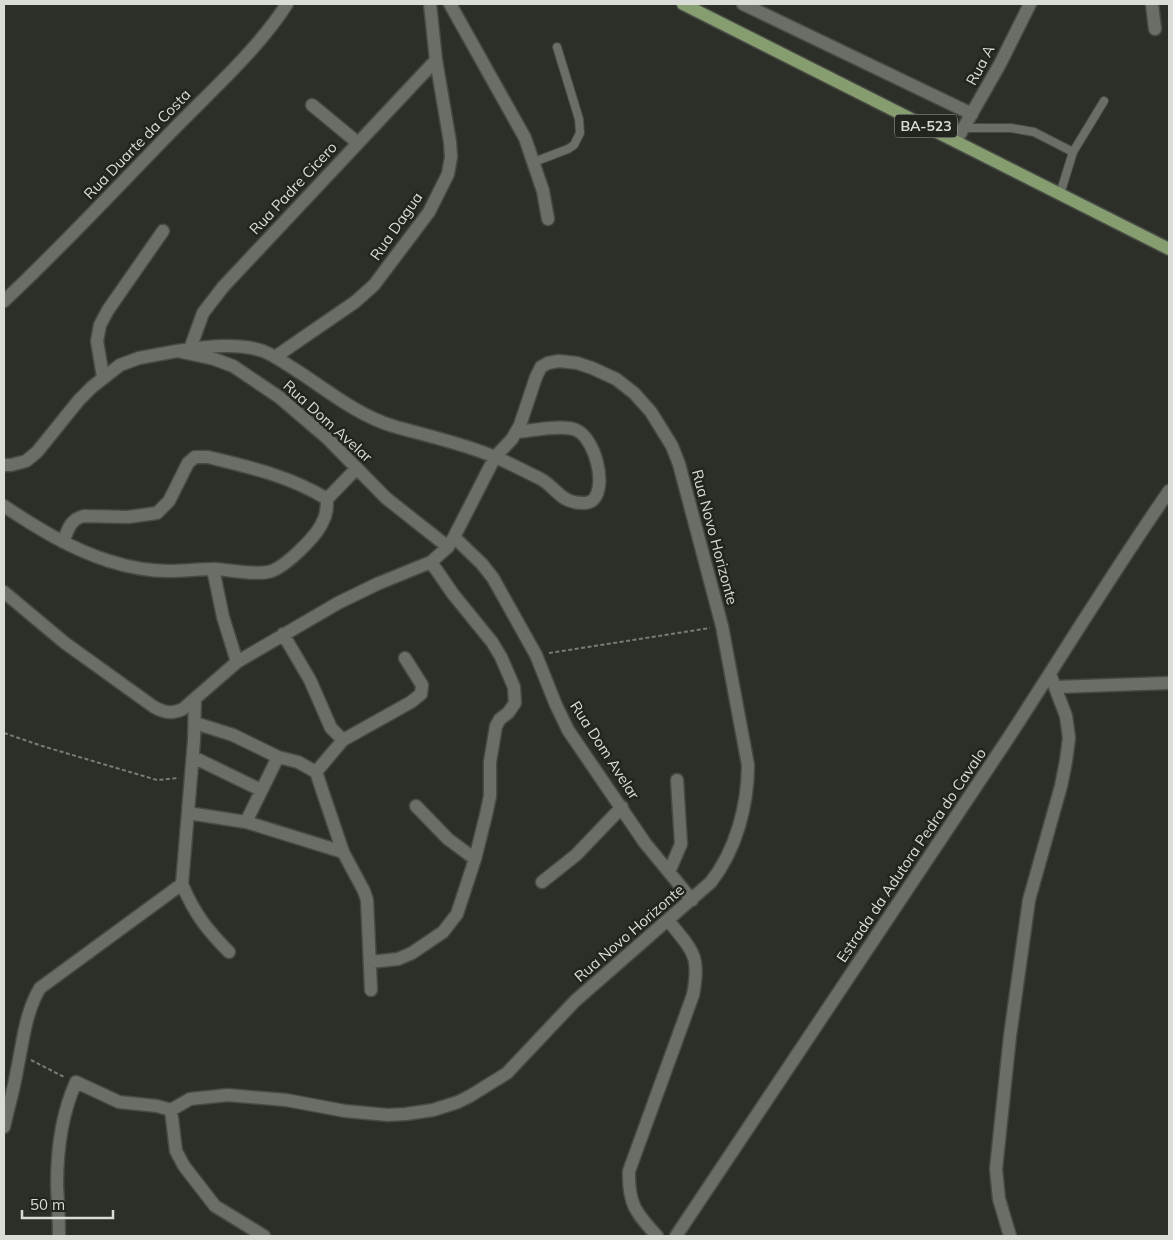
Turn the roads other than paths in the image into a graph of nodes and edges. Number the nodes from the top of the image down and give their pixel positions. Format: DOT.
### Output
graph roads {
  1 [pos="287,4"];
  2 [pos="430,4"];
  3 [pos="450,4"];
  4 [pos="684,4"];
  5 [pos="743,4"];
  6 [pos="1030,4"];
  7 [pos="1152,4"];
  8 [pos="1155,29"];
  9 [pos="557,48"];
  10 [pos="436,60"];
  11 [pos="1104,102"];
  12 [pos="312,105"];
  13 [pos="972,114"];
  14 [pos="964,128"];
  15 [pos="956,141"];
  16 [pos="358,142"];
  17 [pos="1073,152"];
  18 [pos="534,162"];
  19 [pos="1060,194"];
  20 [pos="548,219"];
  21 [pos="163,231"];
  22 [pos="1169,249"];
  23 [pos="4,301"];
  24 [pos="190,349"];
  25 [pos="177,351"];
  26 [pos="276,357"];
  27 [pos="103,377"];
  28 [pos="516,432"];
  29 [pos="495,457"];
  30 [pos="4,465"];
  31 [pos="356,468"];
  32 [pos="1169,490"];
  33 [pos="327,499"];
  34 [pos="4,506"];
  35 [pos="63,542"];
  36 [pos="451,542"];
  37 [pos="431,562"];
  38 [pos="213,569"];
  39 [pos="4,592"];
  40 [pos="284,634"];
  41 [pos="405,658"];
  42 [pos="237,662"];
  43 [pos="1050,674"];
  44 [pos="1169,683"];
  45 [pos="1056,687"];
  46 [pos="195,699"];
  47 [pos="195,723"];
  48 [pos="343,740"];
  49 [pos="193,757"];
  50 [pos="278,757"];
  51 [pos="316,772"];
  52 [pos="677,780"];
  53 [pos="261,790"];
  54 [pos="416,806"];
  55 [pos="622,807"];
  56 [pos="188,813"];
  57 [pos="246,822"];
  58 [pos="342,852"];
  59 [pos="475,859"];
  60 [pos="668,872"];
  61 [pos="542,882"];
  62 [pos="182,884"];
  63 [pos="692,900"];
  64 [pos="668,920"];
  65 [pos="229,952"];
  66 [pos="370,962"];
  67 [pos="371,990"];
  68 [pos="171,1110"];
  69 [pos="4,1127"];
  70 [pos="59,1236"];
  71 [pos="264,1236"];
  72 [pos="657,1236"];
  73 [pos="676,1236"];
  74 [pos="1010,1236"];
  1 -- 23 [label="street, Rua Duarte da Costa"];
  2 -- 10 [label="street, Rua Dagua"];
  3 -- 18 [label="street"];
  4 -- 15 [label="main road, BA-523"];
  5 -- 13 [label="street"];
  6 -- 13 [label="street, Rua A"];
  7 -- 8 [label="street"];
  9 -- 18 [label="lane"];
  10 -- 16 [label="street, Rua Padre Cicero"];
  10 -- 26 [label="street, Rua Dagua"];
  11 -- 17 [label="lane"];
  12 -- 16 [label="street"];
  13 -- 14 [label="street, Rua A"];
  14 -- 15 [label="street, Rua A"];
  14 -- 17 [label="lane"];
  15 -- 19 [label="main road, BA-523"];
  16 -- 24 [label="street, Rua Padre Cicero"];
  17 -- 19 [label="lane"];
  18 -- 20 [label="street"];
  19 -- 22 [label="main road, BA-523"];
  21 -- 27 [label="street"];
  24 -- 25 [label="street"];
  24 -- 26 [label="street"];
  25 -- 27 [label="street, Rua Dom Avelar"];
  25 -- 31 [label="street, Rua Dom Avelar"];
  26 -- 29 [label="street"];
  27 -- 30 [label="street, Rua Dom Avelar"];
  28 -- 29 [label="street"];
  28 -- 29 [label="street"];
  28 -- 63 [label="street, Rua Novo Horizonte"];
  29 -- 36 [label="street"];
  31 -- 33 [label="street"];
  31 -- 36 [label="street, Rua Dom Avelar"];
  32 -- 43 [label="street, Estrada da Adutora Pedra do Cavalo"];
  33 -- 35 [label="street"];
  33 -- 38 [label="street"];
  34 -- 35 [label="street"];
  35 -- 38 [label="street"];
  36 -- 37 [label="street"];
  36 -- 55 [label="street, Rua Dom Avelar"];
  37 -- 40 [label="street"];
  37 -- 59 [label="street"];
  38 -- 42 [label="street"];
  39 -- 46 [label="street"];
  40 -- 42 [label="street"];
  40 -- 48 [label="street"];
  41 -- 48 [label="street"];
  42 -- 46 [label="street"];
  43 -- 45 [label="street"];
  43 -- 73 [label="street, Estrada da Adutora Pedra do Cavalo"];
  44 -- 45 [label="street"];
  45 -- 74 [label="street"];
  46 -- 47 [label="street"];
  47 -- 49 [label="street"];
  47 -- 50 [label="street"];
  48 -- 51 [label="street"];
  49 -- 53 [label="street"];
  49 -- 56 [label="street"];
  50 -- 51 [label="street"];
  50 -- 53 [label="street"];
  51 -- 58 [label="street"];
  52 -- 60 [label="street"];
  53 -- 57 [label="street"];
  54 -- 59 [label="street"];
  55 -- 60 [label="street, Rua Dom Avelar"];
  55 -- 61 [label="street"];
  56 -- 57 [label="street"];
  56 -- 62 [label="street"];
  57 -- 58 [label="street"];
  58 -- 66 [label="street"];
  59 -- 66 [label="street"];
  60 -- 63 [label="street, Rua Dom Avelar"];
  62 -- 65 [label="street"];
  62 -- 69 [label="street"];
  63 -- 64 [label="street, Rua Novo Horizonte"];
  64 -- 68 [label="street, Rua Novo Horizonte"];
  64 -- 72 [label="street"];
  66 -- 67 [label="street"];
  68 -- 70 [label="street"];
  68 -- 71 [label="street"];
}
